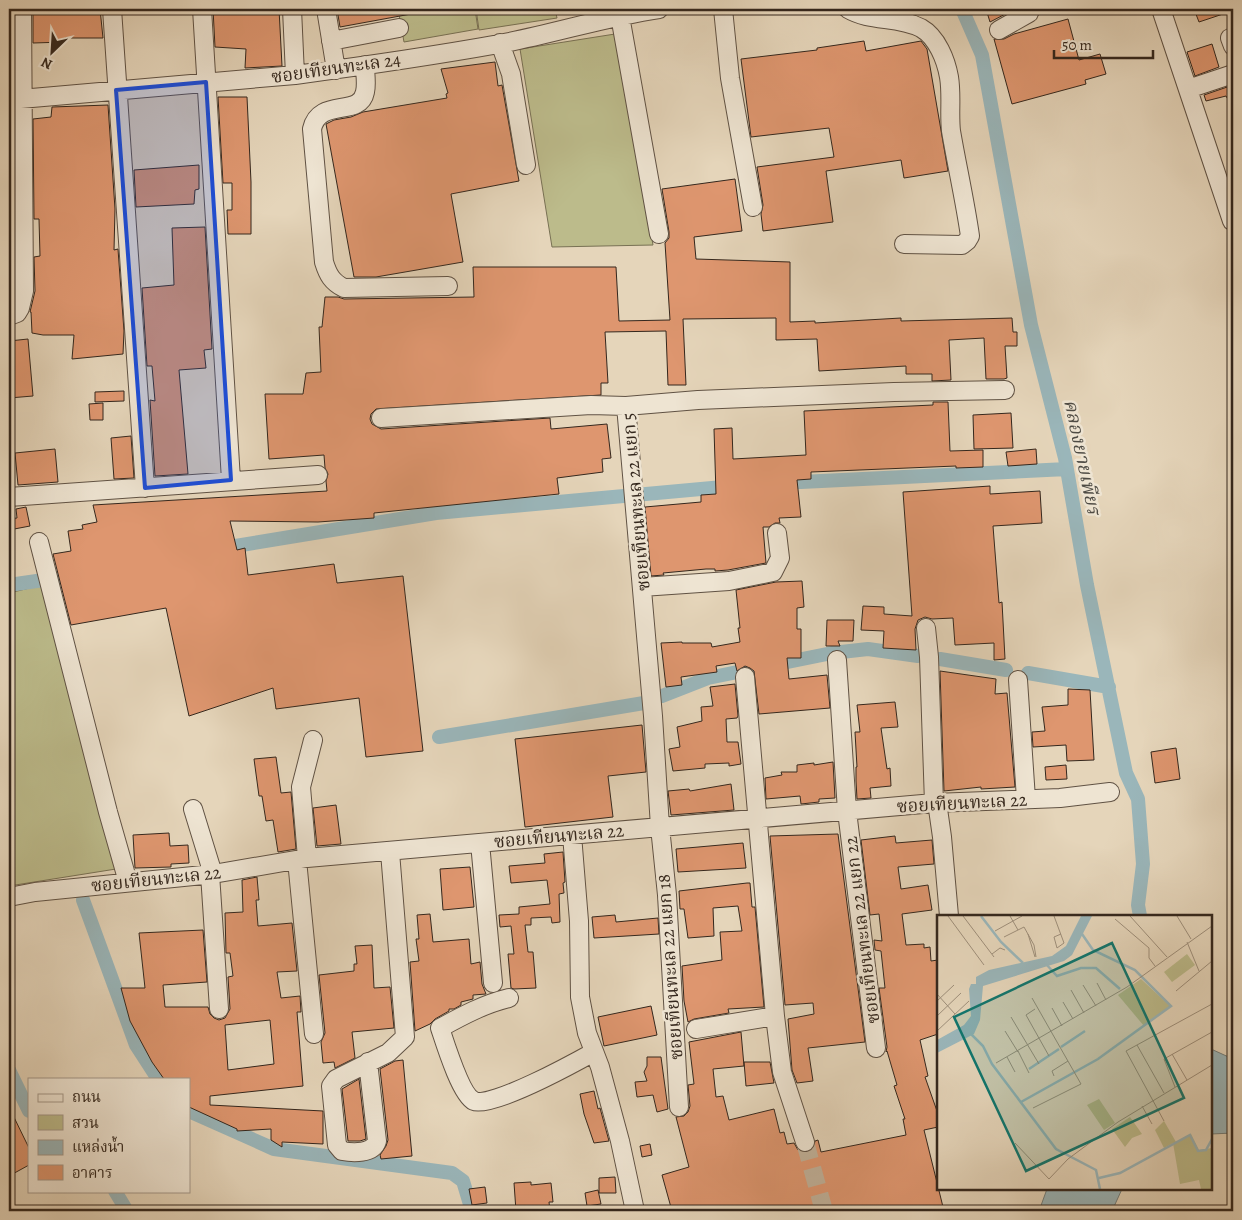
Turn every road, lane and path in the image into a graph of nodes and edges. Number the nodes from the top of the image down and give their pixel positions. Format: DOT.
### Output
graph roads {
  1 [pos="22,9"];
  2 [pos="112,9"];
  3 [pos="202,9"];
  4 [pos="292,9"];
  5 [pos="326,9"];
  6 [pos="650,9"];
  7 [pos="723,9"];
  8 [pos="848,9"];
  9 [pos="1030,9"];
  10 [pos="1161,9"];
  11 [pos="620,16"];
  12 [pos="399,28"];
  13 [pos="999,30"];
  14 [pos="332,41"];
  15 [pos="500,44"];
  16 [pos="365,65"];
  17 [pos="336,70"];
  18 [pos="1233,74"];
  19 [pos="295,75"];
  20 [pos="206,82"];
  21 [pos="1188,89"];
  22 [pos="116,90"];
  23 [pos="15,100"];
  24 [pos="526,165"];
  25 [pos="753,207"];
  26 [pos="1232,221"];
  27 [pos="659,234"];
  28 [pos="904,244"];
  29 [pos="448,286"];
  30 [pos="9,316"];
  31 [pos="1006,390"];
  32 [pos="626,406"];
  33 [pos="381,418"];
  34 [pos="318,475"];
  35 [pos="232,480"];
  36 [pos="145,488"];
  37 [pos="9,497"];
  38 [pos="777,533"];
  39 [pos="38,542"];
  40 [pos="642,588"];
  41 [pos="926,628"];
  42 [pos="837,660"];
  43 [pos="745,677"];
  44 [pos="1018,680"];
  45 [pos="313,740"];
  46 [pos="1110,792"];
  47 [pos="1026,799"];
  48 [pos="935,802"];
  49 [pos="193,809"];
  50 [pos="847,811"];
  51 [pos="758,819"];
  52 [pos="660,827"];
  53 [pos="572,835"];
  54 [pos="480,843"];
  55 [pos="390,852"];
  56 [pos="302,859"];
  57 [pos="211,874"];
  58 [pos="128,882"];
  59 [pos="9,897"];
  60 [pos="949,915"];
  61 [pos="493,983"];
  62 [pos="509,998"];
  63 [pos="219,1009"];
  64 [pos="776,1016"];
  65 [pos="696,1029"];
  66 [pos="314,1034"];
  67 [pos="876,1048"];
  68 [pos="594,1052"];
  69 [pos="368,1062"];
  70 [pos="679,1107"];
  71 [pos="805,1142"];
  72 [pos="635,1211"];
  1 -- 23 [label="street"];
  2 -- 22 [label="street"];
  3 -- 20 [label="street"];
  4 -- 19 [label="street"];
  5 -- 14 [label="street"];
  6 -- 11 [label="street, ซอยเทียนทะเล 24"];
  7 -- 25 [label="street"];
  8 -- 28 [label="street"];
  9 -- 13 [label="street"];
  10 -- 21 [label="street"];
  11 -- 15 [label="street, ซอยเทียนทะเล 24"];
  11 -- 27 [label="street"];
  12 -- 14 [label="street"];
  14 -- 17 [label="street"];
  15 -- 16 [label="street, ซอยเทียนทะเล 24"];
  15 -- 24 [label="street"];
  16 -- 17 [label="street, ซอยเทียนทะเล 24"];
  16 -- 29 [label="street"];
  17 -- 19 [label="street, ซอยเทียนทะเล 24"];
  18 -- 21 [label="street"];
  19 -- 20 [label="street, ซอยเทียนทะเล 24"];
  20 -- 22 [label="street, ซอยเทียนทะเล 24"];
  20 -- 35 [label="street"];
  21 -- 26 [label="street"];
  22 -- 23 [label="street, ซอยเทียนทะเล 24"];
  22 -- 36 [label="street"];
  23 -- 30 [label="street"];
  31 -- 32 [label="street, ซอยเทียนทะเล 22 แยก 5"];
  32 -- 33 [label="street"];
  32 -- 40 [label="street, ซอยเทียนทะเล 22 แยก 5"];
  34 -- 35 [label="street"];
  35 -- 36 [label="street"];
  36 -- 37 [label="street"];
  38 -- 40 [label="street"];
  39 -- 58 [label="street"];
  40 -- 52 [label="street, ซอยเทียนทะเล 22 แยก 5"];
  41 -- 48 [label="street"];
  42 -- 50 [label="street, ซอยเทียนทะเล 22 แยก 22"];
  43 -- 51 [label="street"];
  44 -- 47 [label="street"];
  45 -- 56 [label="street"];
  46 -- 47 [label="street, ซอยเทียนทะเล 22"];
  47 -- 48 [label="street, ซอยเทียนทะเล 22"];
  48 -- 50 [label="street, ซอยเทียนทะเล 22"];
  48 -- 60 [label="street"];
  49 -- 57 [label="street"];
  50 -- 51 [label="street, ซอยเทียนทะเล 22"];
  50 -- 67 [label="street, ซอยเทียนทะเล 22 แยก 22"];
  51 -- 52 [label="street, ซอยเทียนทะเล 22"];
  51 -- 64 [label="street"];
  52 -- 53 [label="street, ซอยเทียนทะเล 22"];
  52 -- 70 [label="street, ซอยเทียนทะเล 22 แยก 18"];
  53 -- 54 [label="street, ซอยเทียนทะเล 22"];
  53 -- 68 [label="street"];
  54 -- 55 [label="street, ซอยเทียนทะเล 22"];
  54 -- 61 [label="street"];
  55 -- 56 [label="street, ซอยเทียนทะเล 22"];
  55 -- 69 [label="street"];
  56 -- 57 [label="street, ซอยเทียนทะเล 22"];
  56 -- 66 [label="street"];
  57 -- 58 [label="street, ซอยเทียนทะเล 22"];
  57 -- 63 [label="street"];
  58 -- 59 [label="street, ซอยเทียนทะเล 22"];
  62 -- 68 [label="street"];
  64 -- 65 [label="street"];
  64 -- 71 [label="street"];
  68 -- 72 [label="street"];
  69 -- 69 [label="street"];
}
